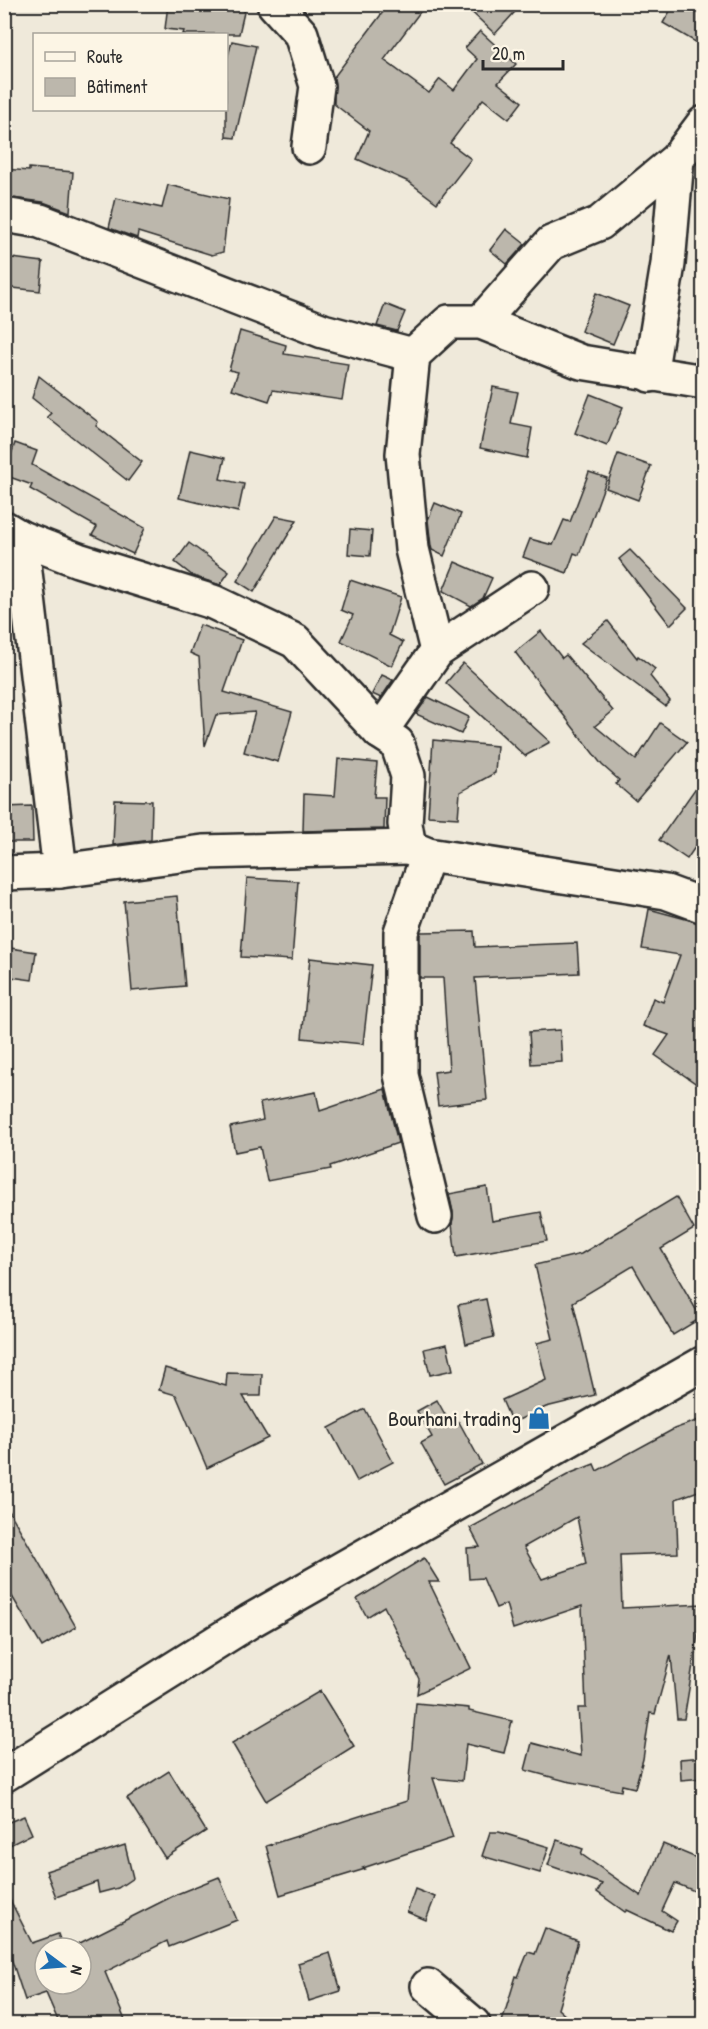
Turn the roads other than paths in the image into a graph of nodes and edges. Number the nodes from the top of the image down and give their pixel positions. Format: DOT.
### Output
graph roads {
  1 [pos="274,4"];
  2 [pos="704,123"];
  3 [pos="309,147"];
  4 [pos="677,159"];
  5 [pos="4,215"];
  6 [pos="481,322"];
  7 [pos="413,356"];
  8 [pos="650,375"];
  9 [pos="704,382"];
  10 [pos="13,533"];
  11 [pos="532,588"];
  12 [pos="437,651"];
  13 [pos="380,732"];
  14 [pos="418,851"];
  15 [pos="60,871"];
  16 [pos="4,873"];
  17 [pos="704,906"];
  18 [pos="435,1216"];
  19 [pos="704,1363"];
  20 [pos="4,1775"];
  21 [pos="428,1986"];
  22 [pos="473,2025"];
  1 -- 3 [label="street"];
  2 -- 4 [label="street"];
  4 -- 6 [label="street"];
  4 -- 8 [label="street"];
  5 -- 7 [label="street"];
  6 -- 7 [label="street"];
  6 -- 8 [label="street"];
  7 -- 12 [label="street"];
  8 -- 9 [label="street"];
  10 -- 13 [label="street"];
  10 -- 15 [label="street"];
  11 -- 12 [label="street"];
  12 -- 13 [label="street"];
  13 -- 14 [label="street"];
  14 -- 15 [label="street"];
  14 -- 17 [label="street"];
  14 -- 18 [label="street"];
  15 -- 16 [label="street"];
  19 -- 20 [label="street"];
  21 -- 22 [label="street"];
}
